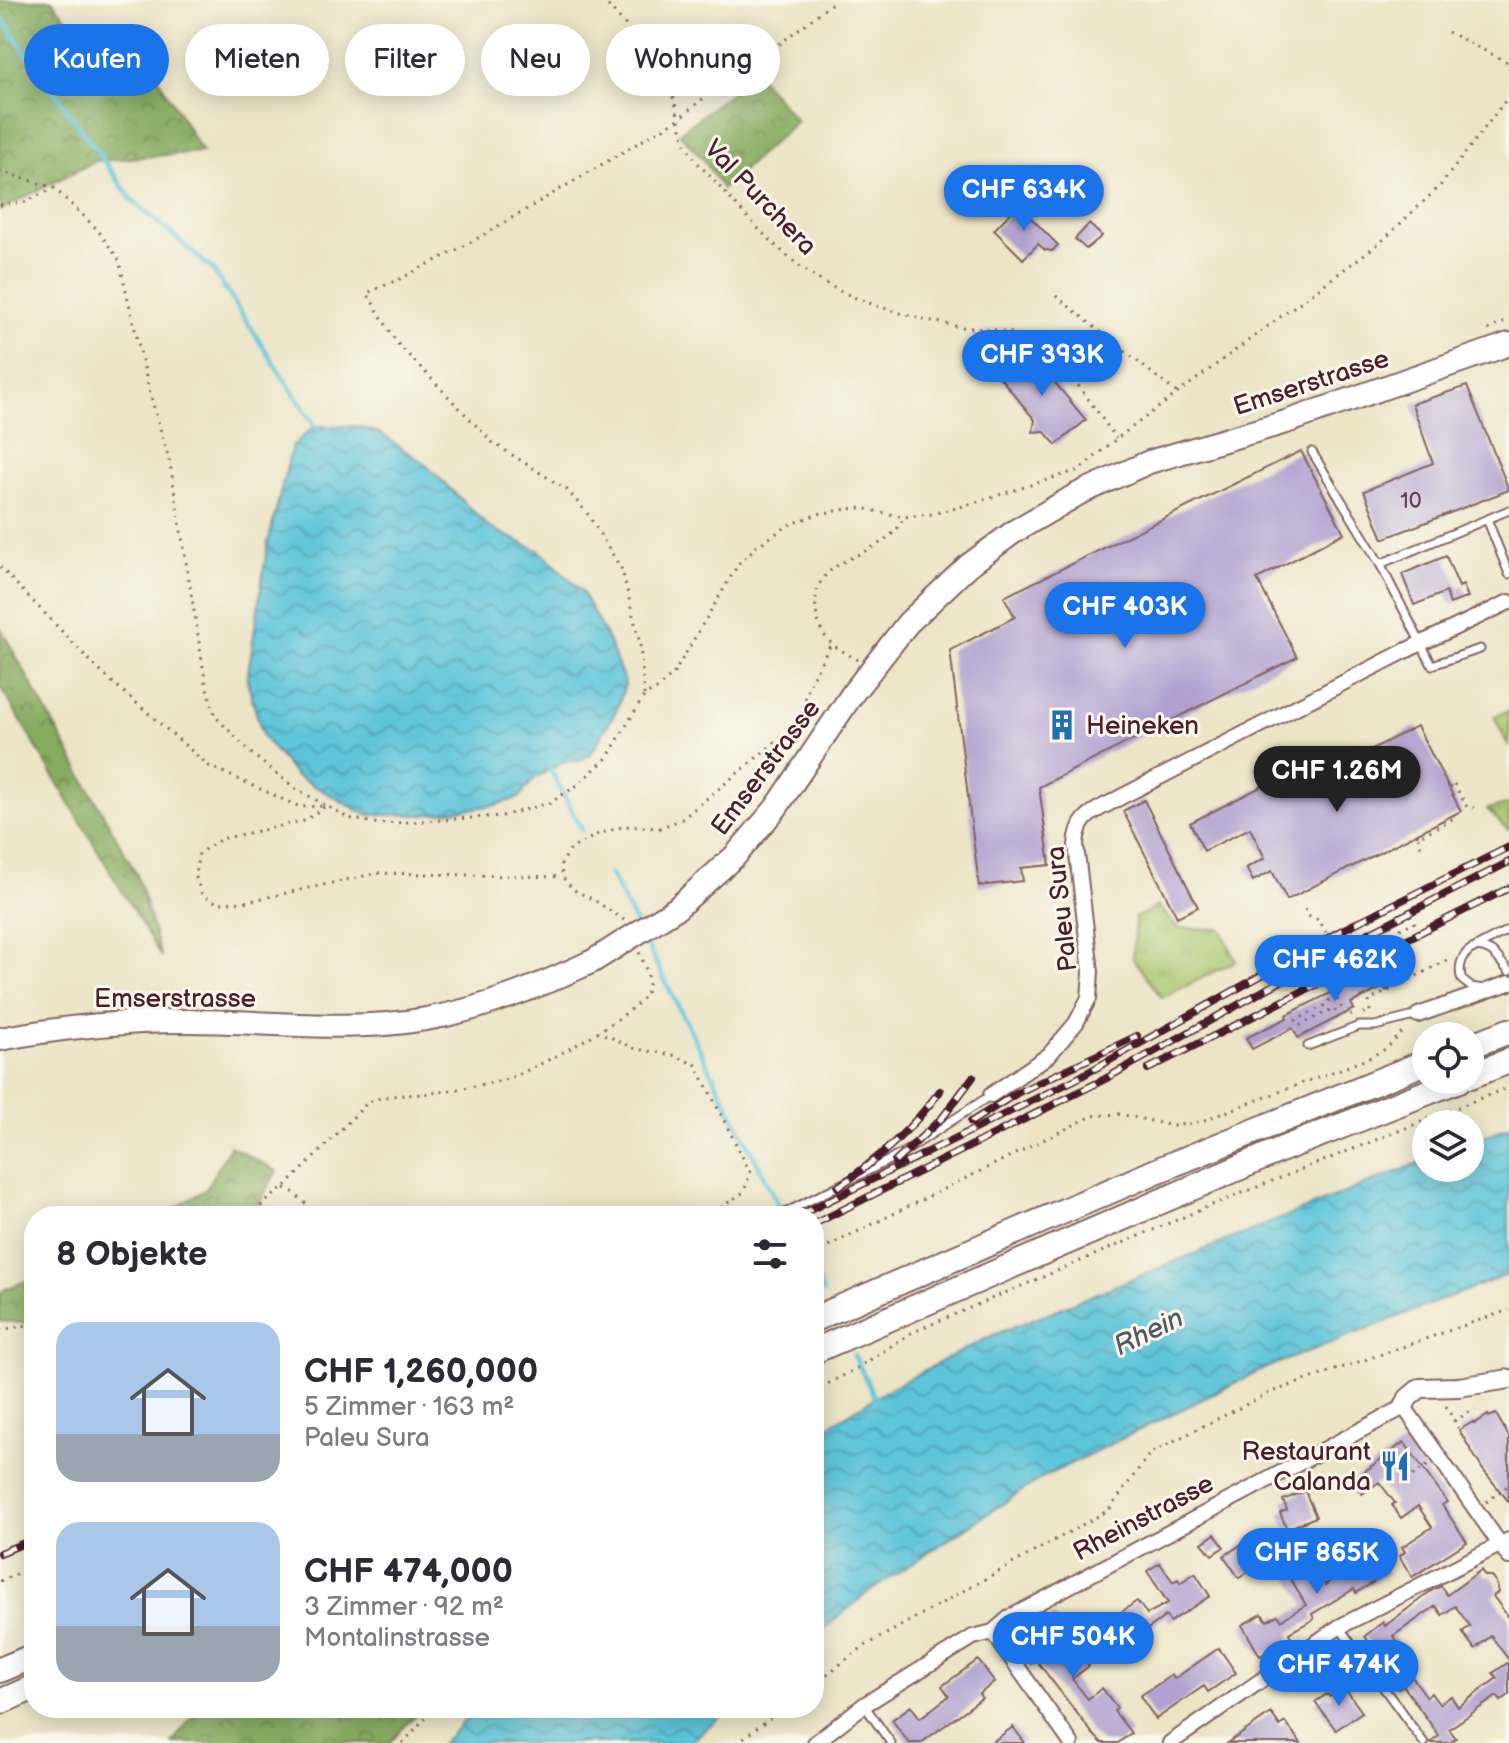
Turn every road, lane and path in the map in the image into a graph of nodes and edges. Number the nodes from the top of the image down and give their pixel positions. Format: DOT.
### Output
graph roads {
  1 [pos="603,0"];
  2 [pos="836,0"];
  3 [pos="1448,32"];
  4 [pos="1509,63"];
  5 [pos="1509,96"];
  6 [pos="677,120"];
  7 [pos="0,171"];
  8 [pos="54,188"];
  9 [pos="0,205"];
  10 [pos="1056,296"];
  11 [pos="1509,344"];
  12 [pos="1178,394"];
  13 [pos="1116,439"];
  14 [pos="1312,452"];
  15 [pos="1509,510"];
  16 [pos="904,517"];
  17 [pos="1487,519"];
  18 [pos="1380,564"];
  19 [pos="0,567"];
  20 [pos="1509,574"];
  21 [pos="1509,602"];
  22 [pos="831,644"];
  23 [pos="1420,644"];
  24 [pos="1480,649"];
  25 [pos="871,668"];
  26 [pos="644,696"];
  27 [pos="1453,796"];
  28 [pos="324,806"];
  29 [pos="1474,808"];
  30 [pos="1454,815"];
  31 [pos="1422,851"];
  32 [pos="562,877"];
  33 [pos="1305,909"];
  34 [pos="1410,915"];
  35 [pos="627,922"];
  36 [pos="1414,922"];
  37 [pos="1418,929"];
  38 [pos="1508,930"];
  39 [pos="1326,932"];
  40 [pos="638,950"];
  41 [pos="1470,950"];
  42 [pos="1357,951"];
  43 [pos="1496,956"];
  44 [pos="1461,957"];
  45 [pos="1509,971"];
  46 [pos="1509,983"];
  47 [pos="1493,988"];
  48 [pos="1370,1012"];
  49 [pos="1346,1015"];
  50 [pos="1418,1015"];
  51 [pos="597,1031"];
  52 [pos="1509,1031"];
  53 [pos="0,1039"];
  54 [pos="1484,1041"];
  55 [pos="1308,1046"];
  56 [pos="1509,1061"];
  57 [pos="1412,1068"];
  58 [pos="1484,1071"];
  59 [pos="1509,1087"];
  60 [pos="1424,1094"];
  61 [pos="991,1095"];
  62 [pos="284,1187"];
  63 [pos="260,1206"];
  64 [pos="308,1206"];
  65 [pos="723,1206"];
  66 [pos="799,1206"];
  67 [pos="824,1248"];
  68 [pos="1509,1310"];
  69 [pos="824,1315"];
  70 [pos="24,1326"];
  71 [pos="0,1330"];
  72 [pos="824,1347"];
  73 [pos="1509,1379"];
  74 [pos="824,1386"];
  75 [pos="1446,1406"];
  76 [pos="1404,1407"];
  77 [pos="1475,1409"];
  78 [pos="1454,1421"];
  79 [pos="1458,1428"];
  80 [pos="1431,1462"];
  81 [pos="1406,1480"];
  82 [pos="1509,1485"];
  83 [pos="1475,1510"];
  84 [pos="1504,1541"];
  85 [pos="1509,1557"];
  86 [pos="24,1571"];
  87 [pos="0,1581"];
  88 [pos="1339,1627"];
  89 [pos="993,1632"];
  90 [pos="24,1660"];
  91 [pos="0,1670"];
  92 [pos="824,1676"];
  93 [pos="24,1691"];
  94 [pos="0,1702"];
  95 [pos="864,1705"];
  96 [pos="425,1718"];
  97 [pos="770,1718"];
  98 [pos="403,1743"];
  99 [pos="737,1743"];
  100 [pos="815,1743"];
  101 [pos="891,1743"];
  102 [pos="1071,1743"];
  103 [pos="1170,1743"];
  104 [pos="1424,1743"];
  1 -- 6 [label="path, Val Purchera"];
  2 -- 6 [label="path"];
  3 -- 4 [label="path"];
  5 -- 12 [label="path"];
  6 -- 13 [label="path, Val Purchera"];
  6 -- 26 [label="path"];
  7 -- 8 [label="path"];
  8 -- 9 [label="path"];
  8 -- 28 [label="path"];
  10 -- 12 [label="path"];
  11 -- 25 [label="main road, Emserstrasse"];
  12 -- 13 [label="path"];
  13 -- 16 [label="path"];
  14 -- 18 [label="lane"];
  15 -- 17 [label="lane"];
  16 -- 22 [label="path"];
  16 -- 26 [label="path"];
  17 -- 18 [label="lane"];
  17 -- 20 [label="lane"];
  18 -- 23 [label="lane"];
  19 -- 28 [label="path"];
  21 -- 23 [label="street, Paleu Sura"];
  22 -- 25 [label="path"];
  22 -- 32 [label="path"];
  23 -- 24 [label="lane"];
  23 -- 61 [label="street, Paleu Sura"];
  25 -- 53 [label="main road, Emserstrasse, bridge"];
  26 -- 28 [label="path"];
  27 -- 29 [label="path"];
  28 -- 32 [label="path"];
  30 -- 31 [label="path"];
  32 -- 35 [label="path"];
  33 -- 39 [label="path"];
  34 -- 36 [label="path"];
  36 -- 37 [label="path"];
  36 -- 42 [label="path"];
  38 -- 41 [label="lane"];
  38 -- 43 [label="lane"];
  40 -- 51 [label="path"];
  41 -- 43 [label="lane"];
  41 -- 44 [label="lane"];
  43 -- 45 [label="lane"];
  44 -- 47 [label="lane"];
  44 -- 48 [label="path"];
  46 -- 47 [label="street"];
  47 -- 50 [label="street"];
  49 -- 49 [label="path"];
  50 -- 55 [label="lane"];
  50 -- 67 [label="path"];
  51 -- 62 [label="path"];
  51 -- 65 [label="path"];
  52 -- 54 [label="highway"];
  56 -- 58 [label="highway"];
  57 -- 69 [label="highway"];
  59 -- 74 [label="path"];
  60 -- 72 [label="highway"];
  61 -- 66 [label="lane"];
  62 -- 63 [label="path"];
  62 -- 64 [label="path"];
  68 -- 92 [label="path"];
  70 -- 71 [label="path"];
  73 -- 76 [label="street, Rheinstrasse"];
  75 -- 78 [label="path"];
  76 -- 83 [label="street"];
  76 -- 89 [label="street, Rheinstrasse"];
  77 -- 78 [label="path"];
  78 -- 79 [label="path"];
  80 -- 81 [label="path"];
  82 -- 83 [label="path"];
  83 -- 84 [label="street"];
  84 -- 85 [label="street"];
  84 -- 88 [label="street"];
  86 -- 87 [label="path"];
  88 -- 103 [label="street"];
  88 -- 104 [label="lane"];
  89 -- 95 [label="street, Rheinstrasse"];
  89 -- 102 [label="street"];
  90 -- 91 [label="highway"];
  93 -- 94 [label="highway"];
  95 -- 100 [label="street, Rheinstrasse"];
  95 -- 101 [label="lane"];
  96 -- 98 [label="path"];
  97 -- 99 [label="path"];
}
